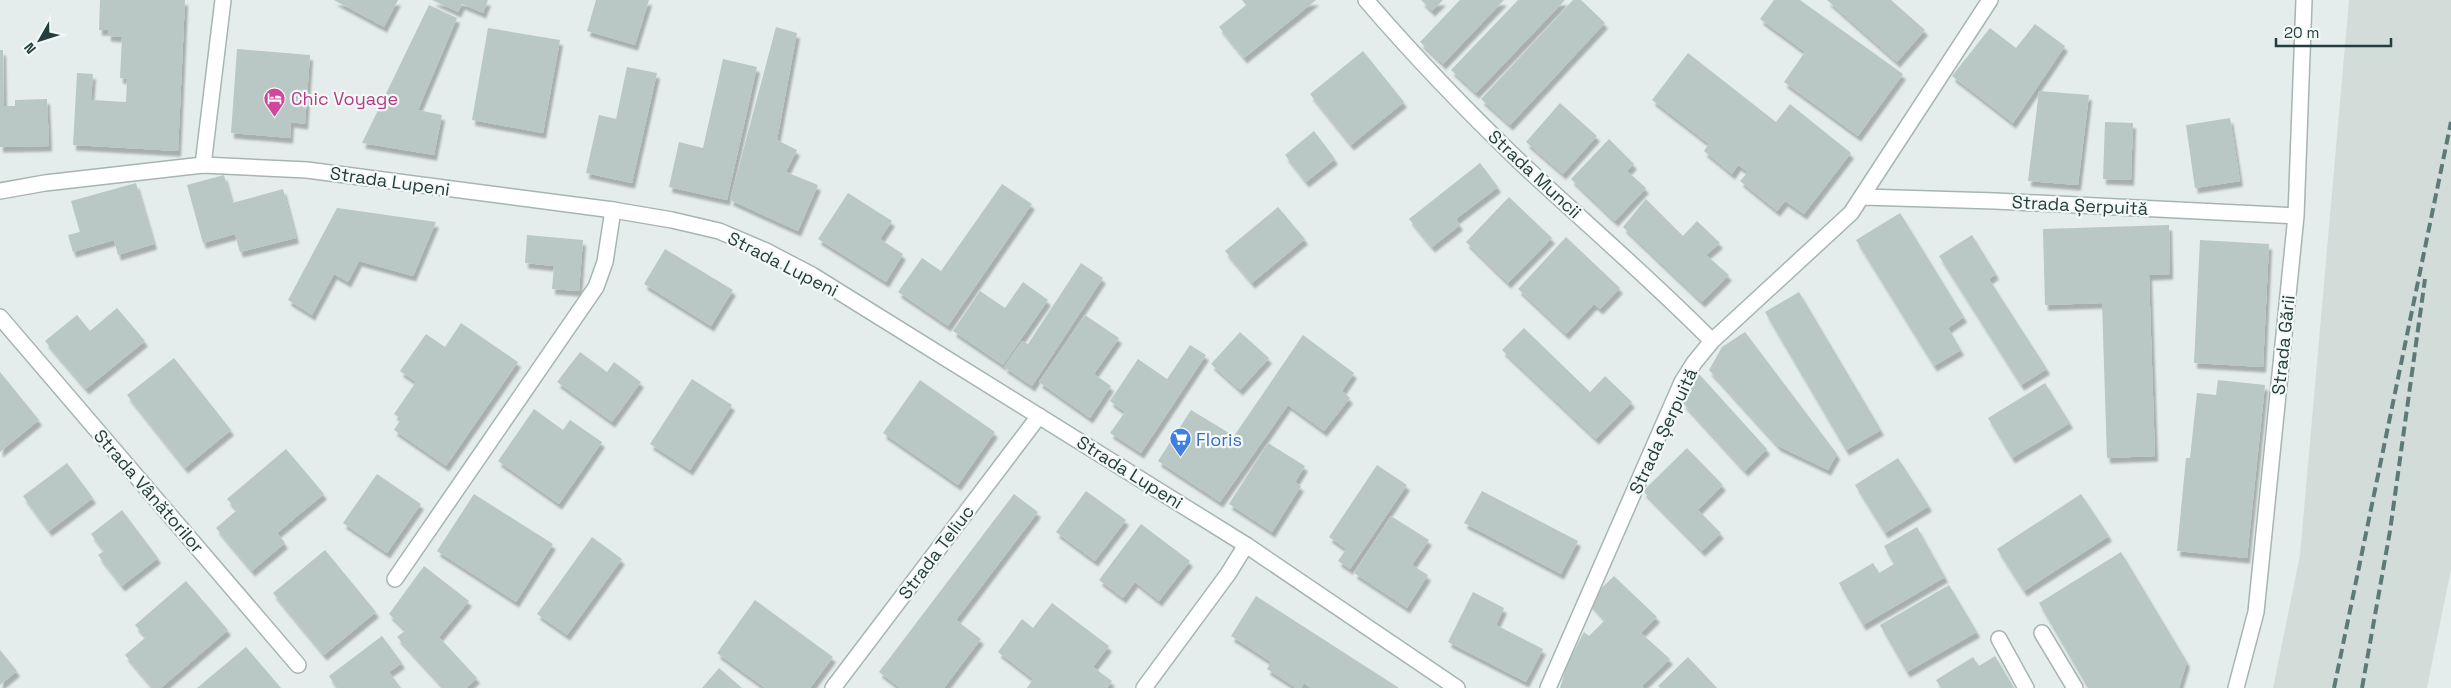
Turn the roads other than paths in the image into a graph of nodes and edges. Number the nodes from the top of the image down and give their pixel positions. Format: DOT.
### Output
graph roads {
  1 [pos="223,0"];
  2 [pos="1366,0"];
  3 [pos="1990,0"];
  4 [pos="2304,0"];
  5 [pos="203,165"];
  6 [pos="0,191"];
  7 [pos="1864,197"];
  8 [pos="614,210"];
  9 [pos="2296,216"];
  10 [pos="0,317"];
  11 [pos="1712,341"];
  12 [pos="1038,416"];
  13 [pos="1246,545"];
  14 [pos="395,579"];
  15 [pos="2042,633"];
  16 [pos="1999,638"];
  17 [pos="298,665"];
  18 [pos="833,688"];
  19 [pos="1144,688"];
  20 [pos="1458,688"];
  21 [pos="1548,688"];
  22 [pos="2026,688"];
  23 [pos="2075,688"];
  24 [pos="2236,688"];
  1 -- 5 [label="street"];
  2 -- 11 [label="street, Strada Muncii"];
  3 -- 7 [label="street, Strada Șerpuită"];
  4 -- 9 [label="street, Strada Gării"];
  5 -- 6 [label="street, Strada Lupeni"];
  5 -- 8 [label="street, Strada Lupeni"];
  7 -- 9 [label="street, Strada Șerpuită"];
  7 -- 11 [label="street, Strada Șerpuită"];
  8 -- 12 [label="street, Strada Lupeni"];
  8 -- 14 [label="street"];
  9 -- 24 [label="street, Strada Gării"];
  10 -- 17 [label="street, Strada Vânătorilor"];
  11 -- 21 [label="street, Strada Șerpuită"];
  12 -- 13 [label="street, Strada Lupeni"];
  12 -- 18 [label="street, Strada Teliuc"];
  13 -- 19 [label="street"];
  13 -- 20 [label="street, Strada Lupeni"];
  15 -- 23 [label="street"];
  16 -- 22 [label="street"];
}
